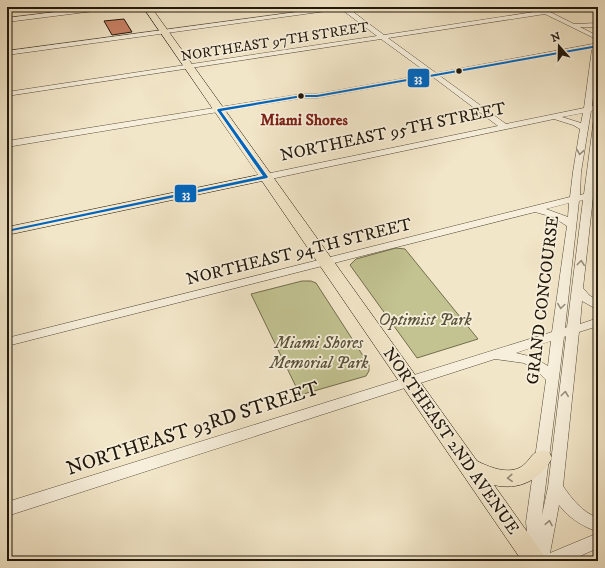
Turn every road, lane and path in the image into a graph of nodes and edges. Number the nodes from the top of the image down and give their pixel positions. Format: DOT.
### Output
graph roads {
  1 [pos="110,7"];
  2 [pos="147,7"];
  3 [pos="343,7"];
  4 [pos="346,7"];
  5 [pos="536,7"];
  6 [pos="546,12"];
  7 [pos="7,20"];
  8 [pos="569,24"];
  9 [pos="598,24"];
  10 [pos="164,32"];
  11 [pos="384,37"];
  12 [pos="598,38"];
  13 [pos="597,45"];
  14 [pos="570,51"];
  15 [pos="7,54"];
  16 [pos="594,58"];
  17 [pos="189,67"];
  18 [pos="432,73"];
  19 [pos="7,94"];
  20 [pos="598,107"];
  21 [pos="219,110"];
  22 [pos="587,110"];
  23 [pos="598,111"];
  24 [pos="550,117"];
  25 [pos="154,121"];
  26 [pos="505,127"];
  27 [pos="584,128"];
  28 [pos="7,144"];
  29 [pos="7,150"];
  30 [pos="594,175"];
  31 [pos="266,177"];
  32 [pos="593,195"];
  33 [pos="574,199"];
  34 [pos="534,210"];
  35 [pos="572,226"];
  36 [pos="7,231"];
  37 [pos="326,262"];
  38 [pos="578,289"];
  39 [pos="598,306"];
  40 [pos="598,322"];
  41 [pos="573,330"];
  42 [pos="557,334"];
  43 [pos="7,342"];
  44 [pos="490,356"];
  45 [pos="552,378"];
  46 [pos="409,381"];
  47 [pos="542,458"];
  48 [pos="469,467"];
  49 [pos="555,487"];
  50 [pos="7,509"];
  51 [pos="598,525"];
  52 [pos="598,540"];
  53 [pos="535,561"];
  54 [pos="539,561"];
  55 [pos="551,561"];
  1 -- 7 [label="street"];
  2 -- 10 [label="main road, NORTHEAST 2ND AVENUE"];
  3 -- 4 [label="street"];
  3 -- 10 [label="street"];
  3 -- 11 [label="street"];
  5 -- 6 [label="street"];
  6 -- 8 [label="street"];
  6 -- 11 [label="street, NORTHEAST 97TH STREET"];
  8 -- 9 [label="street"];
  8 -- 12 [label="street"];
  10 -- 15 [label="street"];
  10 -- 17 [label="main road, NORTHEAST 2ND AVENUE"];
  11 -- 17 [label="street, NORTHEAST 97TH STREET"];
  11 -- 18 [label="street"];
  13 -- 14 [label="street"];
  13 -- 16 [label="street, GRAND CONCOURSE"];
  13 -- 18 [label="street"];
  14 -- 16 [label="street"];
  14 -- 18 [label="street"];
  16 -- 22 [label="street, GRAND CONCOURSE"];
  17 -- 19 [label="street, NORTHEAST 97TH STREET"];
  17 -- 21 [label="main road, NORTHEAST 2ND AVENUE"];
  18 -- 21 [label="street"];
  18 -- 26 [label="street"];
  20 -- 22 [label="street, NORTHEAST 95TH STREET"];
  21 -- 25 [label="street"];
  21 -- 31 [label="main road, NORTHEAST 2ND AVENUE"];
  22 -- 24 [label="street, NORTHEAST 95TH STREET"];
  22 -- 27 [label="street, GRAND CONCOURSE"];
  23 -- 30 [label="street, GRAND CONCOURSE"];
  24 -- 26 [label="street, NORTHEAST 95TH STREET"];
  24 -- 27 [label="street"];
  25 -- 28 [label="street"];
  25 -- 29 [label="street"];
  26 -- 31 [label="street, NORTHEAST 95TH STREET"];
  27 -- 33 [label="street, GRAND CONCOURSE, one-way"];
  30 -- 32 [label="street, GRAND CONCOURSE"];
  31 -- 36 [label="main road, NORTHEAST 95TH STREET"];
  31 -- 37 [label="main road, NORTHEAST 2ND AVENUE"];
  32 -- 33 [label="street, NORTHEAST 94TH STREET"];
  38 -- 32 [label="street, GRAND CONCOURSE, one-way"];
  33 -- 34 [label="street, NORTHEAST 94TH STREET"];
  33 -- 35 [label="street, GRAND CONCOURSE"];
  34 -- 35 [label="street"];
  34 -- 37 [label="street, NORTHEAST 94TH STREET"];
  35 -- 42 [label="street, GRAND CONCOURSE, one-way"];
  37 -- 43 [label="street, NORTHEAST 94TH STREET"];
  37 -- 46 [label="main road, NORTHEAST 2ND AVENUE"];
  38 -- 39 [label="street"];
  38 -- 41 [label="street, GRAND CONCOURSE"];
  40 -- 41 [label="street, NORTHEAST 93RD STREET"];
  41 -- 42 [label="street, NORTHEAST 93RD STREET"];
  49 -- 41 [label="street, GRAND CONCOURSE, one-way"];
  42 -- 44 [label="street, NORTHEAST 93RD STREET"];
  42 -- 45 [label="street, GRAND CONCOURSE"];
  44 -- 45 [label="street"];
  44 -- 46 [label="street, NORTHEAST 93RD STREET"];
  45 -- 47 [label="street, GRAND CONCOURSE"];
  46 -- 48 [label="main road, NORTHEAST 2ND AVENUE"];
  46 -- 50 [label="street, NORTHEAST 93RD STREET"];
  47 -- 48 [label="main road, one-way"];
  47 -- 54 [label="street, GRAND CONCOURSE"];
  48 -- 53 [label="main road, NORTHEAST 2ND AVENUE"];
  49 -- 51 [label="street"];
  54 -- 49 [label="street, GRAND CONCOURSE, one-way"];
  52 -- 55 [label="street"];
}
